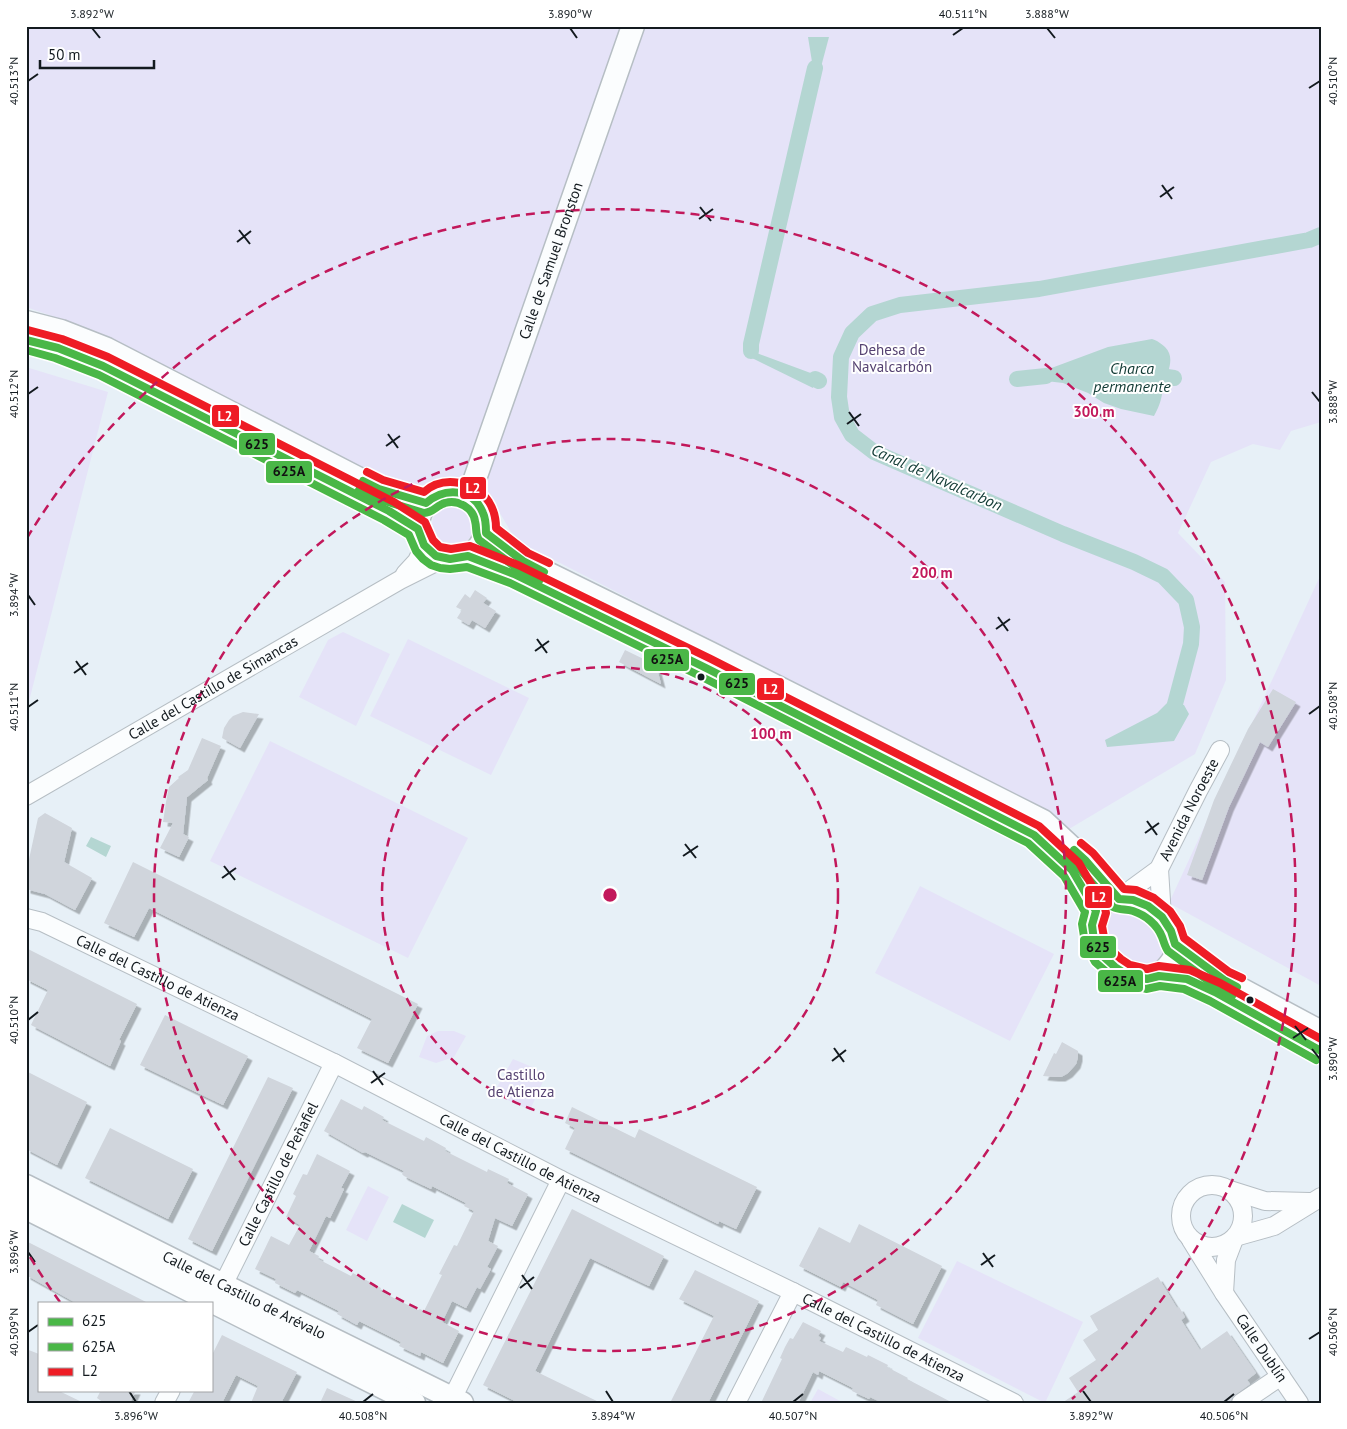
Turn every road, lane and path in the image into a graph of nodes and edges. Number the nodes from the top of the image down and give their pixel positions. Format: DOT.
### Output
graph roads {
  1 [pos="633,26"];
  2 [pos="26,322"];
  3 [pos="26,340"];
  4 [pos="469,496"];
  5 [pos="426,503"];
  6 [pos="486,533"];
  7 [pos="428,544"];
  8 [pos="468,556"];
  9 [pos="1220,750"];
  10 [pos="26,796"];
  11 [pos="1159,869"];
  12 [pos="1120,899"];
  13 [pos="1096,911"];
  14 [pos="1162,917"];
  15 [pos="26,918"];
  16 [pos="1175,944"];
  17 [pos="1159,976"];
  18 [pos="1321,1032"];
  19 [pos="1321,1051"];
  20 [pos="334,1063"];
  21 [pos="561,1180"];
  22 [pos="26,1186"];
  23 [pos="1230,1190"];
  24 [pos="1315,1200"];
  25 [pos="26,1208"];
  26 [pos="1235,1238"];
  27 [pos="1191,1240"];
  28 [pos="792,1292"];
  29 [pos="1224,1293"];
  30 [pos="216,1299"];
  31 [pos="1281,1376"];
  32 [pos="455,1401"];
  33 [pos="414,1403"];
  34 [pos="736,1403"];
  35 [pos="1014,1403"];
  36 [pos="1241,1403"];
  37 [pos="1299,1403"];
  1 -- 4 [label="street, Calle de Samuel Bronston"];
  2 -- 5 [label="street"];
  3 -- 7 [label="street"];
  4 -- 5 [label="street"];
  4 -- 6 [label="street"];
  5 -- 7 [label="street"];
  6 -- 8 [label="street"];
  6 -- 12 [label="street"];
  7 -- 8 [label="street"];
  7 -- 10 [label="street, Calle del Castillo de Simancas"];
  8 -- 13 [label="street"];
  9 -- 11 [label="street, Avenida Noroeste"];
  11 -- 12 [label="street, Avenida Noroeste"];
  11 -- 14 [label="street, Avenida Noroeste"];
  12 -- 13 [label="street"];
  12 -- 14 [label="street"];
  13 -- 17 [label="street"];
  14 -- 16 [label="street"];
  15 -- 20 [label="street, Calle del Castillo de Atienza"];
  16 -- 17 [label="street"];
  16 -- 18 [label="street"];
  17 -- 19 [label="street"];
  20 -- 21 [label="street, Calle del Castillo de Atienza"];
  20 -- 30 [label="street, Calle Castillo de Peñafiel"];
  21 -- 28 [label="street, Calle del Castillo de Atienza"];
  21 -- 32 [label="street"];
  22 -- 30 [label="street, Calle del Castillo de Arévalo"];
  23 -- 24 [label="street"];
  23 -- 26 [label="street"];
  23 -- 27 [label="street"];
  24 -- 26 [label="street"];
  25 -- 30 [label="street, Calle del Castillo de Arévalo"];
  26 -- 27 [label="street"];
  26 -- 29 [label="street"];
  27 -- 29 [label="street, Calle Dublín"];
  28 -- 34 [label="street"];
  28 -- 35 [label="street, Calle del Castillo de Atienza"];
  29 -- 31 [label="street, Calle Dublín"];
  30 -- 32 [label="street, Calle del Castillo de Arévalo"];
  30 -- 33 [label="street, Calle del Castillo de Arévalo"];
  31 -- 36 [label="street"];
  31 -- 37 [label="street, Calle Dublín"];
}
